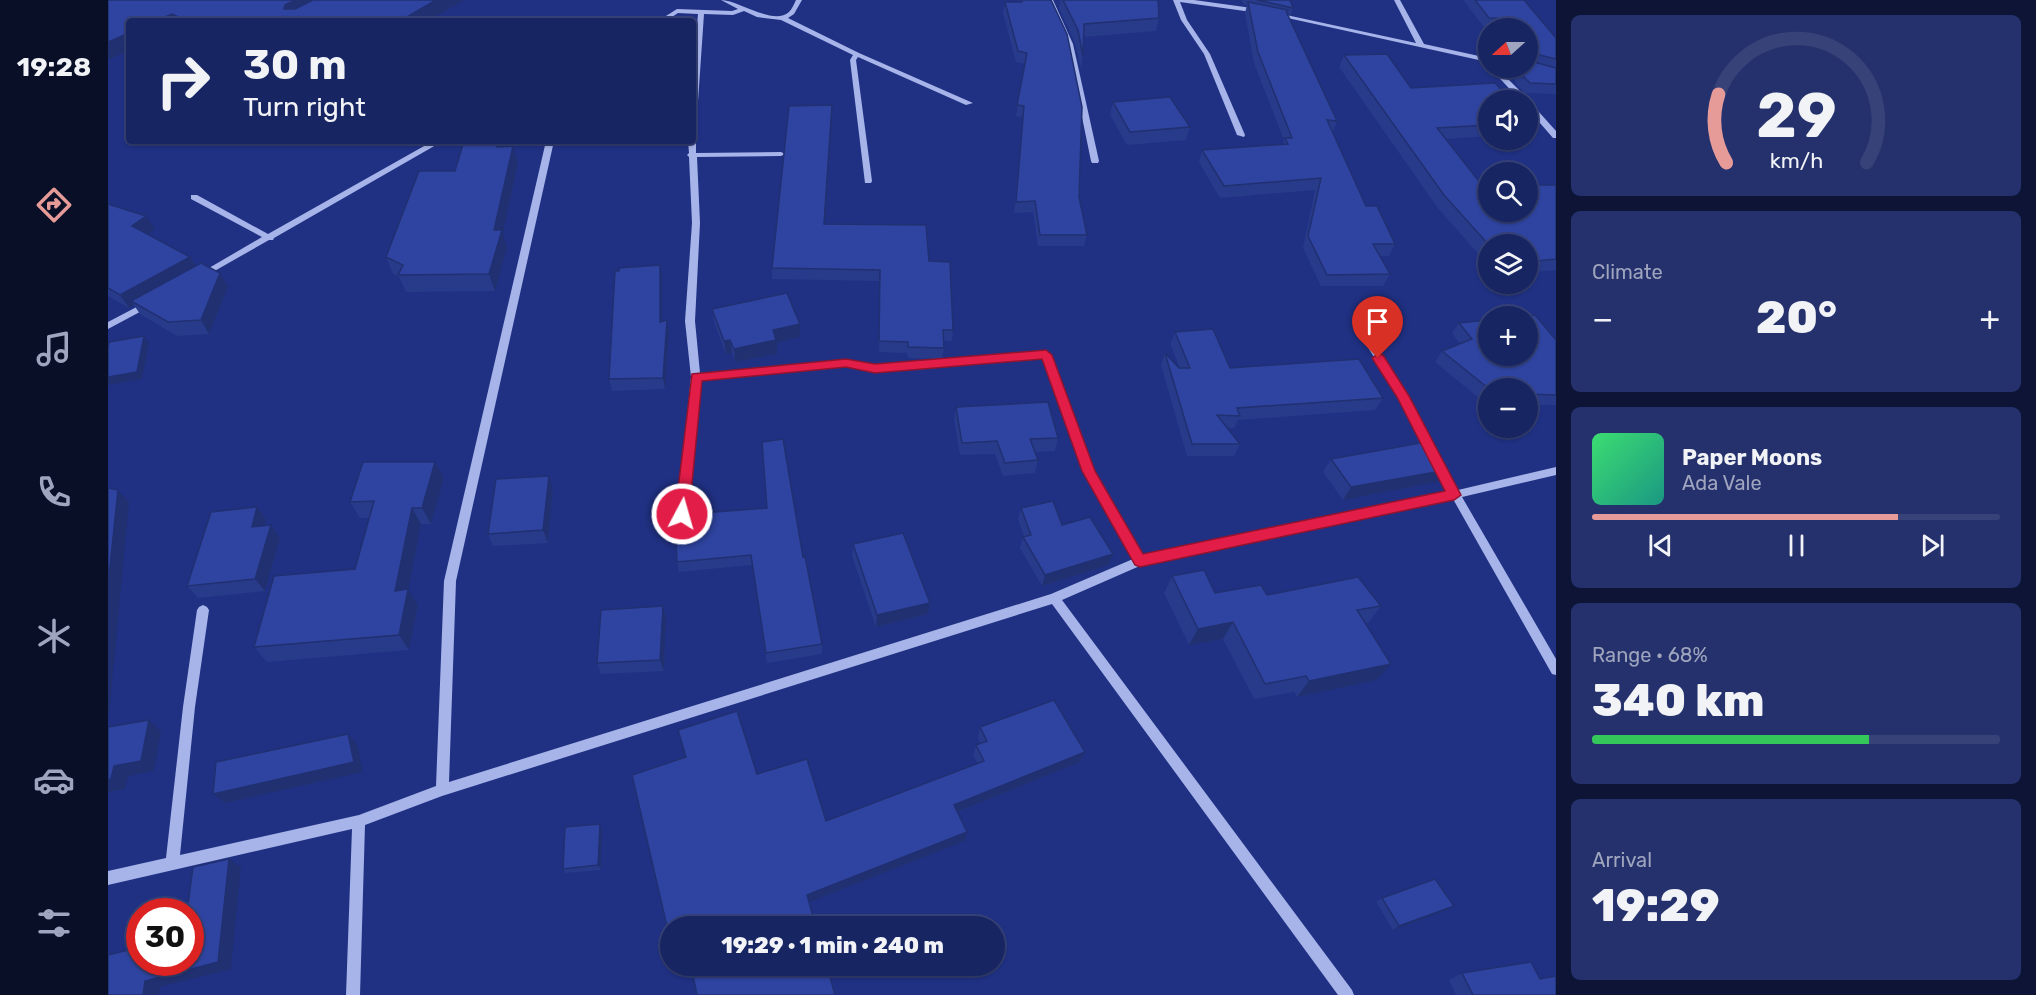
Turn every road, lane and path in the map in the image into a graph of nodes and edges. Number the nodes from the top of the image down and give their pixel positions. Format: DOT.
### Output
graph roads {
  1 [pos="724,0"];
  2 [pos="799,0"];
  3 [pos="1050,0"];
  4 [pos="1178,0"];
  5 [pos="1397,0"];
  6 [pos="744,9"];
  7 [pos="701,12"];
  8 [pos="666,18"];
  9 [pos="783,18"];
  10 [pos="1421,45"];
  11 [pos="857,54"];
  12 [pos="1478,58"];
  13 [pos="696,77"];
  14 [pos="1503,78"];
  15 [pos="1515,90"];
  16 [pos="969,102"];
  17 [pos="1538,116"];
  18 [pos="1241,135"];
  19 [pos="1556,136"];
  20 [pos="434,144"];
  21 [pos="549,144"];
  22 [pos="692,144"];
  23 [pos="781,154"];
  24 [pos="691,156"];
  25 [pos="1095,161"];
  26 [pos="868,181"];
  27 [pos="194,197"];
  28 [pos="270,238"];
  29 [pos="189,282"];
  30 [pos="159,298"];
  31 [pos="1358,320"];
  32 [pos="108,326"];
  33 [pos="696,377"];
  34 [pos="1556,471"];
  35 [pos="1454,495"];
  36 [pos="682,514"];
  37 [pos="1140,561"];
  38 [pos="1054,598"];
  39 [pos="203,610"];
  40 [pos="1556,670"];
  41 [pos="442,790"];
  42 [pos="359,821"];
  43 [pos="172,864"];
  44 [pos="108,878"];
  45 [pos="353,995"];
  46 [pos="1347,995"];
  1 -- 6 [label="street"];
  2 -- 9 [label="street"];
  3 -- 25 [label="street"];
  4 -- 10 [label="street"];
  4 -- 18 [label="street"];
  5 -- 10 [label="street"];
  6 -- 7 [label="street"];
  6 -- 9 [label="street"];
  7 -- 8 [label="street"];
  7 -- 13 [label="street"];
  9 -- 11 [label="street"];
  10 -- 12 [label="street"];
  11 -- 16 [label="street"];
  11 -- 26 [label="street"];
  14 -- 15 [label="street"];
  17 -- 19 [label="street"];
  20 -- 28 [label="street"];
  21 -- 41 [label="street"];
  22 -- 24 [label="street"];
  23 -- 24 [label="street"];
  24 -- 33 [label="street"];
  27 -- 28 [label="street"];
  28 -- 29 [label="street"];
  30 -- 32 [label="street"];
  31 -- 35 [label="street"];
  33 -- 36 [label="street"];
  33 -- 37 [label="street"];
  34 -- 35 [label="street"];
  35 -- 37 [label="street"];
  35 -- 40 [label="street"];
  37 -- 38 [label="street"];
  38 -- 41 [label="street"];
  38 -- 46 [label="street"];
  39 -- 43 [label="street"];
  41 -- 42 [label="street"];
  42 -- 43 [label="street"];
  42 -- 45 [label="street"];
  43 -- 44 [label="street"];
}
